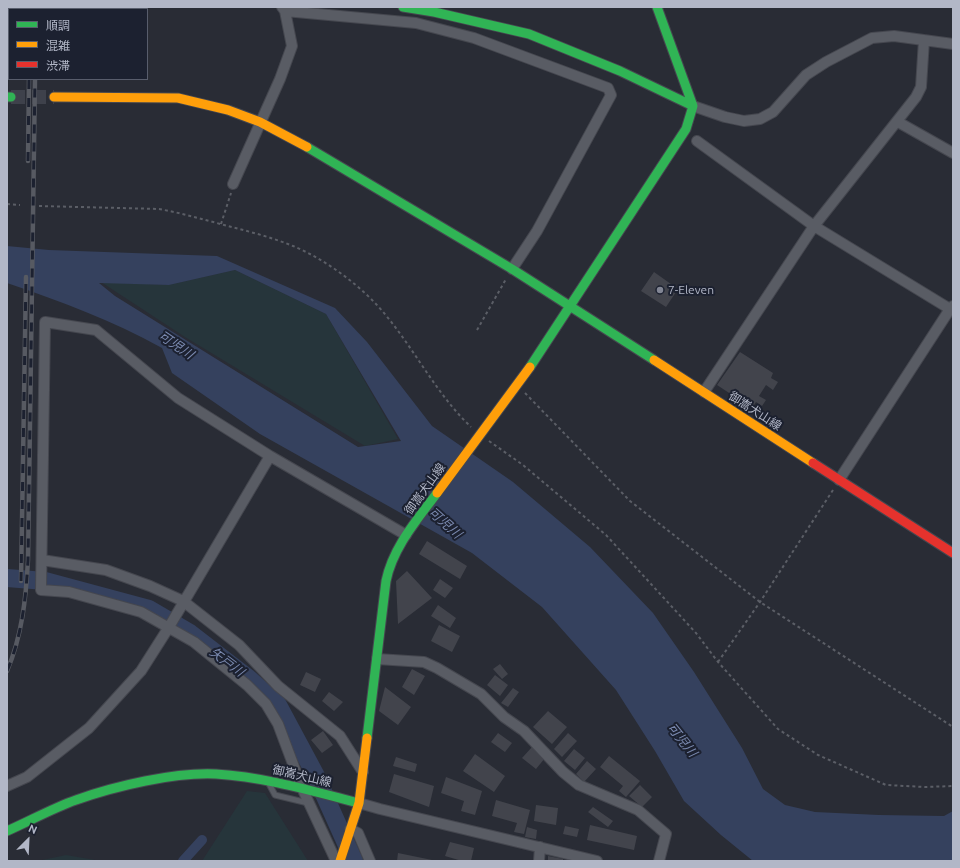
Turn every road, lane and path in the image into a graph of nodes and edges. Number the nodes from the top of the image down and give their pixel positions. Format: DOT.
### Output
graph roads {
  1 [pos="403,7"];
  2 [pos="657,7"];
  3 [pos="283,9"];
  4 [pos="924,40"];
  5 [pos="953,44"];
  6 [pos="54,97"];
  7 [pos="693,106"];
  8 [pos="260,122"];
  9 [pos="898,122"];
  10 [pos="697,141"];
  11 [pos="953,153"];
  12 [pos="233,184"];
  13 [pos="7,204"];
  14 [pos="20,205"];
  15 [pos="39,206"];
  16 [pos="221,224"];
  17 [pos="814,226"];
  18 [pos="512,269"];
  19 [pos="570,307"];
  20 [pos="952,309"];
  21 [pos="477,330"];
  22 [pos="517,386"];
  23 [pos="704,392"];
  24 [pos="480,434"];
  25 [pos="270,456"];
  26 [pos="839,480"];
  27 [pos="408,532"];
  28 [pos="953,553"];
  29 [pos="42,560"];
  30 [pos="760,602"];
  31 [pos="182,603"];
  32 [pos="169,627"];
  33 [pos="377,659"];
  34 [pos="718,662"];
  35 [pos="953,727"];
  36 [pos="363,772"];
  37 [pos="267,780"];
  38 [pos="7,786"];
  39 [pos="953,786"];
  40 [pos="302,788"];
  41 [pos="359,803"];
  42 [pos="309,804"];
  43 [pos="350,829"];
  44 [pos="7,831"];
  45 [pos="540,847"];
  46 [pos="336,861"];
  47 [pos="340,861"];
  48 [pos="370,861"];
  49 [pos="539,861"];
  50 [pos="597,861"];
  51 [pos="659,861"];
  1 -- 7 [label="main road"];
  2 -- 7 [label="main road"];
  3 -- 8 [label="street"];
  3 -- 18 [label="street"];
  4 -- 5 [label="street"];
  4 -- 7 [label="street"];
  4 -- 9 [label="street"];
  6 -- 8 [label="main road"];
  7 -- 19 [label="main road"];
  8 -- 12 [label="street"];
  8 -- 18 [label="main road"];
  9 -- 11 [label="street"];
  9 -- 17 [label="street"];
  10 -- 17 [label="street"];
  12 -- 16 [label="path"];
  13 -- 14 [label="path"];
  15 -- 16 [label="path"];
  16 -- 24 [label="path"];
  17 -- 20 [label="street"];
  17 -- 23 [label="street"];
  18 -- 19 [label="main road"];
  18 -- 21 [label="path"];
  19 -- 22 [label="main road, 御嵩犬山線"];
  19 -- 23 [label="main road, 御嵩犬山線"];
  20 -- 26 [label="street"];
  22 -- 24 [label="main road, 御嵩犬山線"];
  22 -- 30 [label="path"];
  23 -- 26 [label="main road, 御嵩犬山線"];
  24 -- 27 [label="main road, 御嵩犬山線"];
  24 -- 34 [label="path"];
  25 -- 27 [label="street"];
  25 -- 29 [label="street"];
  25 -- 31 [label="street"];
  26 -- 28 [label="main road, 御嵩犬山線"];
  26 -- 30 [label="path"];
  27 -- 33 [label="main road, 御嵩犬山線"];
  29 -- 31 [label="street"];
  29 -- 32 [label="street"];
  30 -- 34 [label="path"];
  30 -- 35 [label="path"];
  31 -- 32 [label="street"];
  31 -- 36 [label="street"];
  32 -- 38 [label="street"];
  32 -- 40 [label="street"];
  33 -- 36 [label="main road, 御嵩犬山線"];
  33 -- 51 [label="street"];
  34 -- 39 [label="path"];
  36 -- 41 [label="main road, 御嵩犬山線"];
  37 -- 40 [label="main road, 御嵩犬山線"];
  37 -- 42 [label="lane"];
  37 -- 44 [label="main road, 御嵩犬山線"];
  40 -- 41 [label="main road, 御嵩犬山線"];
  40 -- 42 [label="street"];
  41 -- 43 [label="main road"];
  41 -- 45 [label="street"];
  42 -- 46 [label="street"];
  43 -- 47 [label="main road"];
  43 -- 48 [label="street"];
  45 -- 49 [label="street"];
  45 -- 50 [label="street"];
}
